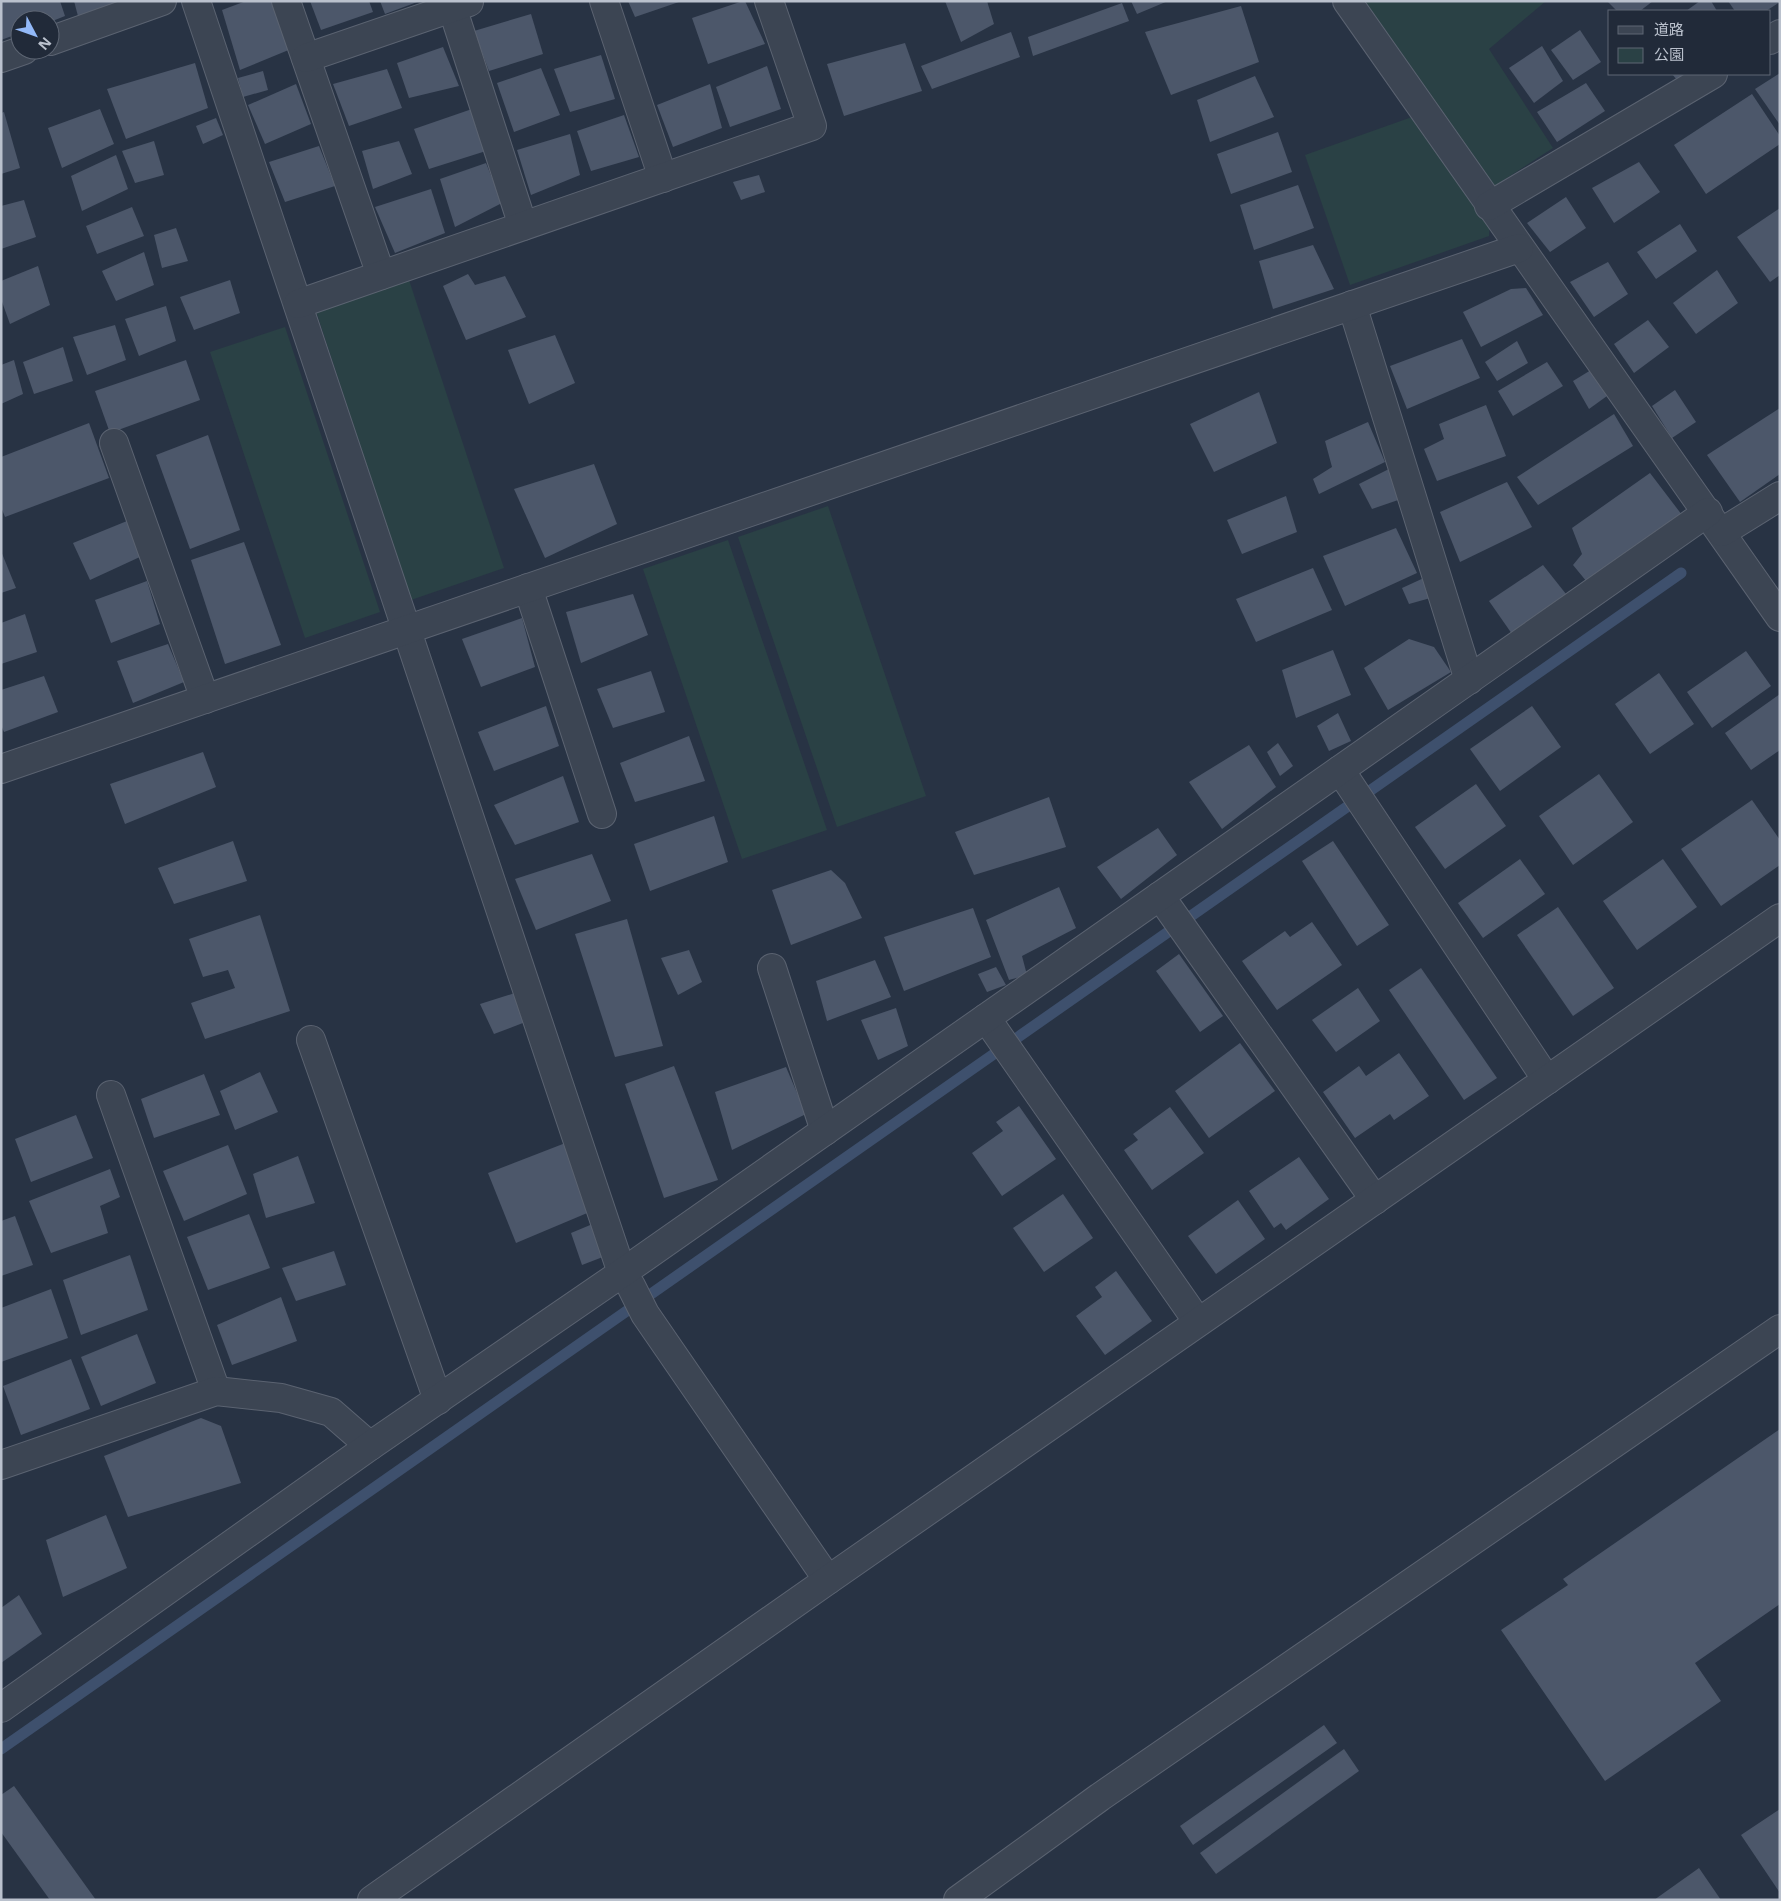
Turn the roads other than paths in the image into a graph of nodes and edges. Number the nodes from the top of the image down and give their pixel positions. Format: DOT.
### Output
graph roads {
  1 [pos="162,1"];
  2 [pos="196,1"];
  3 [pos="286,1"];
  4 [pos="604,1"];
  5 [pos="769,1"];
  6 [pos="1347,1"];
  7 [pos="461,4"];
  8 [pos="60,37"];
  9 [pos="306,58"];
  10 [pos="1711,75"];
  11 [pos="663,178"];
  12 [pos="1489,206"];
  13 [pos="523,226"];
  14 [pos="1519,248"];
  15 [pos="381,275"];
  16 [pos="298,304"];
  17 [pos="1352,305"];
  18 [pos="114,442"];
  19 [pos="1780,496"];
  20 [pos="1715,522"];
  21 [pos="528,588"];
  22 [pos="1780,617"];
  23 [pos="407,630"];
  24 [pos="1469,680"];
  25 [pos="205,699"];
  26 [pos="2,768"];
  27 [pos="1346,779"];
  28 [pos="602,814"];
  29 [pos="1167,906"];
  30 [pos="1780,918"];
  31 [pos="772,968"];
  32 [pos="992,1026"];
  33 [pos="311,1040"];
  34 [pos="1547,1080"];
  35 [pos="111,1095"];
  36 [pos="825,1131"];
  37 [pos="1375,1200"];
  38 [pos="627,1280"];
  39 [pos="1198,1322"];
  40 [pos="1780,1329"];
  41 [pos="216,1391"];
  42 [pos="438,1400"];
  43 [pos="370,1446"];
  44 [pos="1,1465"];
  45 [pos="828,1580"];
  46 [pos="1,1708"];
  47 [pos="372,1900"];
  48 [pos="958,1900"];
  1 -- 8 [label="street"];
  2 -- 16 [label="street"];
  3 -- 9 [label="street"];
  4 -- 11 [label="street"];
  5 -- 11 [label="street"];
  6 -- 12 [label="street"];
  7 -- 9 [label="street"];
  7 -- 13 [label="street"];
  9 -- 15 [label="street"];
  10 -- 12 [label="street"];
  11 -- 13 [label="street"];
  12 -- 14 [label="street"];
  13 -- 15 [label="street"];
  14 -- 17 [label="street"];
  14 -- 20 [label="street"];
  15 -- 16 [label="street"];
  16 -- 23 [label="street"];
  17 -- 21 [label="street"];
  17 -- 24 [label="street"];
  18 -- 25 [label="street"];
  19 -- 20 [label="street"];
  20 -- 22 [label="street"];
  20 -- 24 [label="street"];
  21 -- 23 [label="street"];
  21 -- 28 [label="street"];
  23 -- 25 [label="street"];
  23 -- 38 [label="street"];
  24 -- 27 [label="street"];
  25 -- 26 [label="street"];
  27 -- 29 [label="street"];
  27 -- 34 [label="street"];
  29 -- 32 [label="street"];
  29 -- 37 [label="street"];
  30 -- 34 [label="street"];
  31 -- 36 [label="street"];
  32 -- 36 [label="street"];
  32 -- 39 [label="street"];
  33 -- 42 [label="street"];
  34 -- 37 [label="street"];
  35 -- 41 [label="street"];
  36 -- 38 [label="street"];
  37 -- 39 [label="street"];
  38 -- 42 [label="street"];
  38 -- 45 [label="street"];
  39 -- 45 [label="street"];
  40 -- 48 [label="street"];
  41 -- 43 [label="street"];
  41 -- 44 [label="street"];
  42 -- 43 [label="street"];
  43 -- 46 [label="street"];
  45 -- 47 [label="street"];
}
